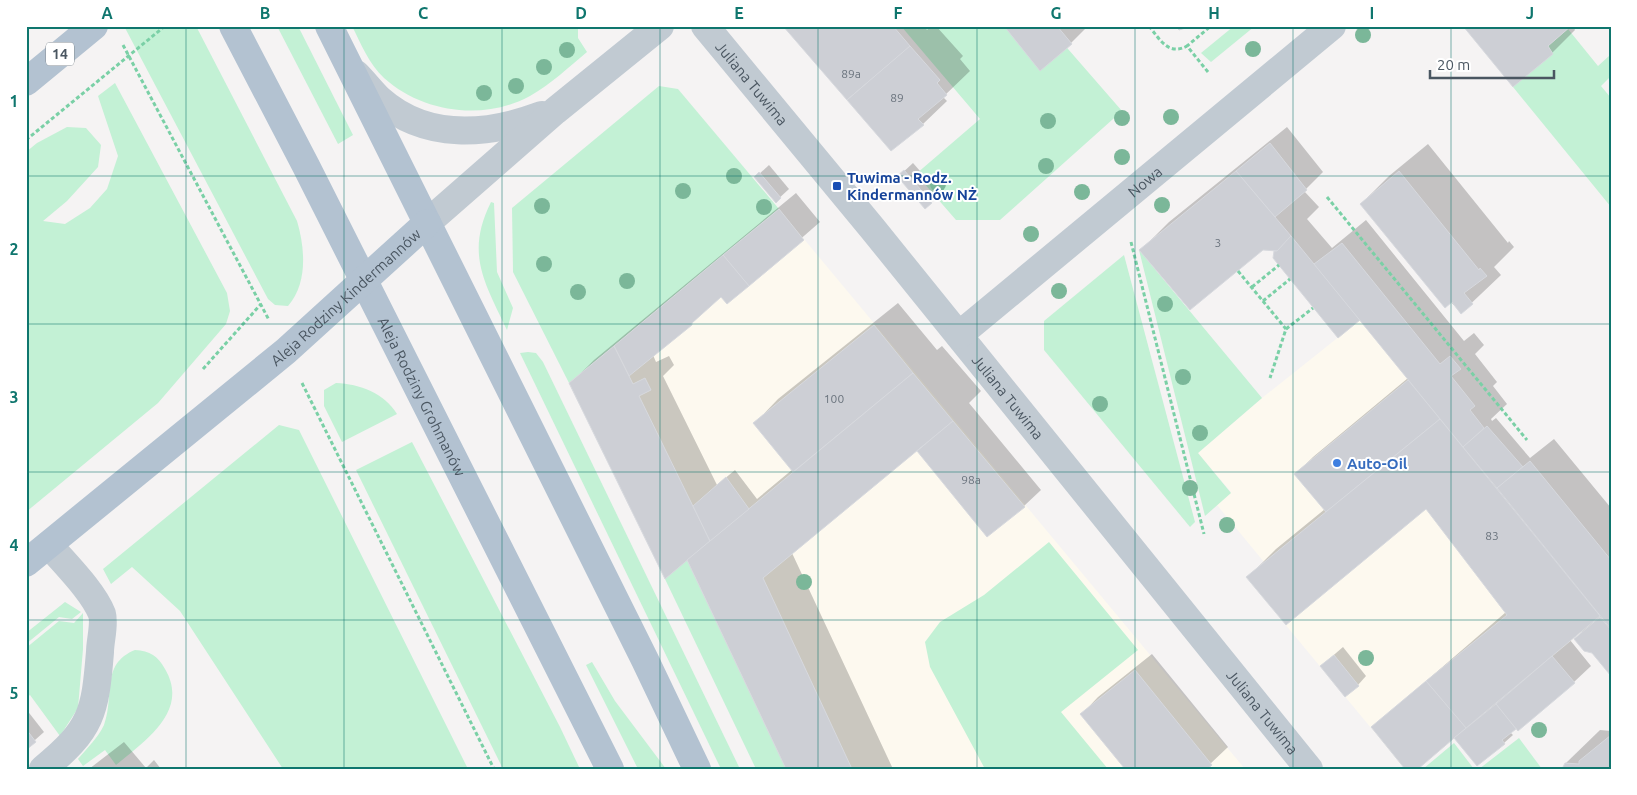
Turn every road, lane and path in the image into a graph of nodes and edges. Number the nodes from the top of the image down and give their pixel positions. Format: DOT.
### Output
graph roads {
  1 [pos="94,26"];
  2 [pos="165,26"];
  3 [pos="233,26"];
  4 [pos="329,26"];
  5 [pos="660,26"];
  6 [pos="705,26"];
  7 [pos="1149,26"];
  8 [pos="1210,26"];
  9 [pos="1332,26"];
  10 [pos="122,43"];
  11 [pos="1187,46"];
  12 [pos="347,65"];
  13 [pos="1208,72"];
  14 [pos="26,82"];
  15 [pos="555,111"];
  16 [pos="26,140"];
  17 [pos="1327,198"];
  18 [pos="427,223"];
  19 [pos="1131,242"];
  20 [pos="1279,265"];
  21 [pos="1238,271"];
  22 [pos="1290,279"];
  23 [pos="364,280"];
  24 [pos="1252,287"];
  25 [pos="1263,301"];
  26 [pos="261,304"];
  27 [pos="1313,308"];
  28 [pos="245,324"];
  29 [pos="273,328"];
  30 [pos="1286,329"];
  31 [pos="959,335"];
  32 [pos="1270,378"];
  33 [pos="305,387"];
  34 [pos="1527,440"];
  35 [pos="1204,534"];
  36 [pos="48,545"];
  37 [pos="26,562"];
  38 [pos="43,769"];
  39 [pos="494,769"];
  40 [pos="610,769"];
  41 [pos="697,769"];
  42 [pos="1309,769"];
  1 -- 14 [label="main road, 14"];
  2 -- 16 [label="path, bridge"];
  3 -- 23 [label="main road, Aleja Rodziny Grohmanów"];
  4 -- 12 [label="main road"];
  5 -- 15 [label="street, Aleja Rodziny Kindermannów"];
  6 -- 31 [label="street, Juliana Tuwima"];
  7 -- 11 [label="path"];
  8 -- 11 [label="path"];
  9 -- 31 [label="street, Nowa"];
  10 -- 26 [label="path"];
  11 -- 13 [label="path"];
  12 -- 15 [label="street"];
  12 -- 18 [label="main road"];
  15 -- 18 [label="street, Aleja Rodziny Kindermannów"];
  17 -- 34 [label="path"];
  18 -- 23 [label="main road, Aleja Rodziny Kindermannów"];
  18 -- 41 [label="main road"];
  19 -- 35 [label="path"];
  20 -- 24 [label="path"];
  21 -- 24 [label="path"];
  22 -- 25 [label="path"];
  23 -- 36 [label="main road, Aleja Rodziny Kindermannów"];
  23 -- 40 [label="main road, Aleja Rodziny Grohmanów"];
  24 -- 25 [label="path"];
  25 -- 30 [label="path"];
  26 -- 28 [label="path"];
  26 -- 29 [label="path"];
  27 -- 30 [label="path"];
  30 -- 32 [label="path"];
  31 -- 42 [label="street, Juliana Tuwima"];
  33 -- 39 [label="path"];
  36 -- 37 [label="main road, Aleja Rodziny Kindermannów"];
  36 -- 38 [label="street"];
}
